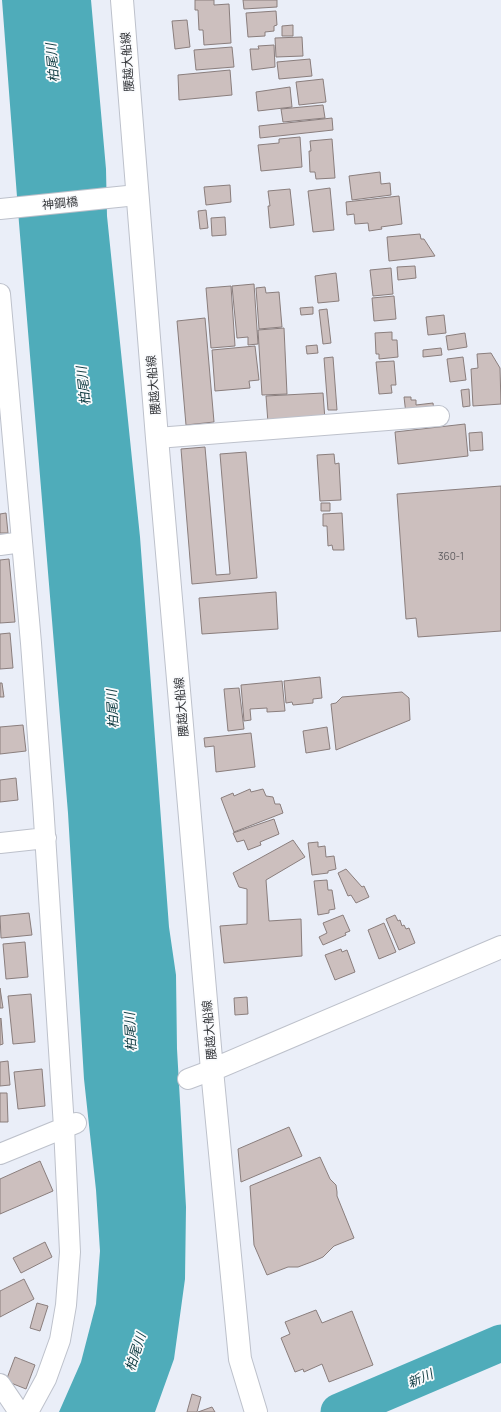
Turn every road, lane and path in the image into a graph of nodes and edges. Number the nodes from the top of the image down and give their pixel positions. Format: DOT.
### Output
graph roads {
  1 [pos="122,0"];
  2 [pos="137,195"];
  3 [pos="2,209"];
  4 [pos="0,294"];
  5 [pos="439,416"];
  6 [pos="157,438"];
  7 [pos="22,542"];
  8 [pos="0,545"];
  9 [pos="46,838"];
  10 [pos="0,843"];
  11 [pos="501,947"];
  12 [pos="212,1070"];
  13 [pos="188,1079"];
  14 [pos="70,1125"];
  15 [pos="0,1154"];
  16 [pos="0,1384"];
  17 [pos="19,1412"];
  18 [pos="28,1412"];
  19 [pos="256,1412"];
  1 -- 2 [label="main road, 腰越大船線"];
  2 -- 3 [label="street, 神鋼橋"];
  2 -- 6 [label="main road, 腰越大船線"];
  4 -- 7 [label="street"];
  5 -- 6 [label="street"];
  6 -- 12 [label="main road, 腰越大船線"];
  7 -- 8 [label="street"];
  7 -- 9 [label="street"];
  9 -- 10 [label="street"];
  9 -- 14 [label="street"];
  11 -- 12 [label="main road"];
  12 -- 13 [label="street"];
  12 -- 19 [label="main road, 腰越大船線"];
  14 -- 15 [label="street"];
  14 -- 18 [label="street"];
  16 -- 17 [label="street"];
}
